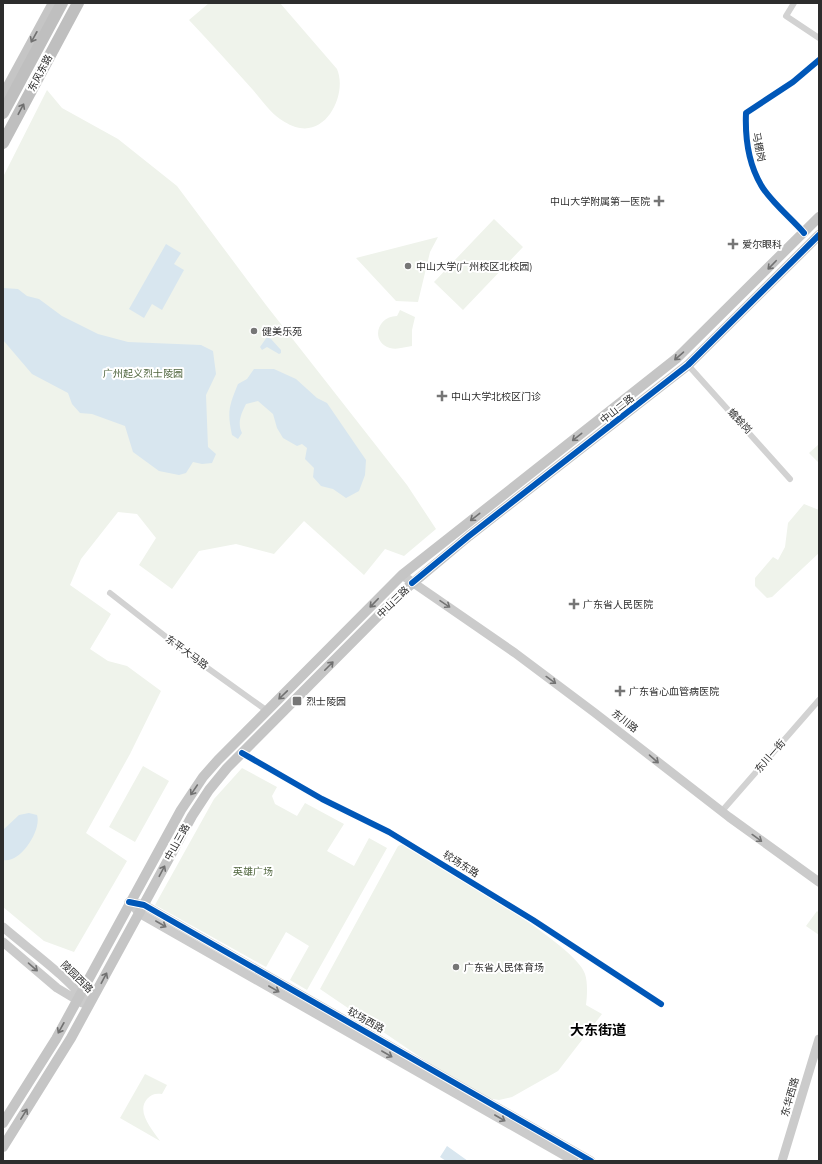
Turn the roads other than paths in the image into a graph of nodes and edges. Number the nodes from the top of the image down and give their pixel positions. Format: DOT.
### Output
graph roads {
  1 [pos="53,3"];
  2 [pos="62,3"];
  3 [pos="78,3"];
  4 [pos="794,3"];
  5 [pos="819,38"];
  6 [pos="819,60"];
  7 [pos="9,93"];
  8 [pos="3,113"];
  9 [pos="3,144"];
  10 [pos="819,217"];
  11 [pos="804,233"];
  12 [pos="818,239"];
  13 [pos="688,365"];
  14 [pos="656,376"];
  15 [pos="664,385"];
  16 [pos="790,479"];
  17 [pos="402,575"];
  18 [pos="412,583"];
  19 [pos="110,593"];
  20 [pos="819,700"];
  21 [pos="266,710"];
  22 [pos="242,753"];
  23 [pos="722,812"];
  24 [pos="819,882"];
  25 [pos="129,902"];
  26 [pos="141,909"];
  27 [pos="3,927"];
  28 [pos="3,942"];
  29 [pos="78,997"];
  30 [pos="661,1004"];
  31 [pos="89,1005"];
  32 [pos="819,1039"];
  33 [pos="3,1123"];
  34 [pos="3,1147"];
  35 [pos="574,1161"];
  36 [pos="591,1161"];
  37 [pos="782,1161"];
  1 -- 7 [label="main road, one-way"];
  2 -- 7 [label="highway"];
  9 -- 3 [label="highway, 东风东路, one-way"];
  4 -- 5 [label="street"];
  6 -- 11 [label="street, 马棚岗"];
  7 -- 8 [label="highway"];
  10 -- 11 [label="main road, 中山二路"];
  11 -- 14 [label="main road, 中山二路, one-way"];
  12 -- 13 [label="main road, 中山二路"];
  13 -- 15 [label="main road, 中山二路"];
  13 -- 16 [label="street, 蟾蜍岗"];
  14 -- 15 [label="street"];
  14 -- 17 [label="main road, 中山二路, one-way"];
  15 -- 18 [label="main road, 中山二路"];
  17 -- 18 [label="street, 东川路"];
  17 -- 21 [label="main road, 中山三路, one-way"];
  22 -- 18 [label="main road, 中山三路, one-way"];
  18 -- 23 [label="street, 东川路, one-way"];
  19 -- 21 [label="street, 东平大马路"];
  20 -- 23 [label="street, 东川一街"];
  21 -- 25 [label="main road, 中山三路, one-way"];
  26 -- 22 [label="main road, 中山三路, one-way"];
  22 -- 30 [label="street, 较场东路"];
  23 -- 24 [label="street, 东川路, one-way"];
  25 -- 26 [label="street, 较场西路"];
  25 -- 29 [label="main road, 中山三路"];
  31 -- 26 [label="main road, 中山三路, one-way"];
  26 -- 35 [label="street, 较场西路, one-way"];
  26 -- 36 [label="street, 较场西路"];
  27 -- 29 [label="street, 陵园西路"];
  28 -- 29 [label="street, 陵园西路, one-way"];
  29 -- 31 [label="street, 陵园西路"];
  29 -- 33 [label="main road, 中山三路, one-way"];
  34 -- 31 [label="main road, 中山三路, one-way"];
  32 -- 37 [label="street, 东华西路"];
}
